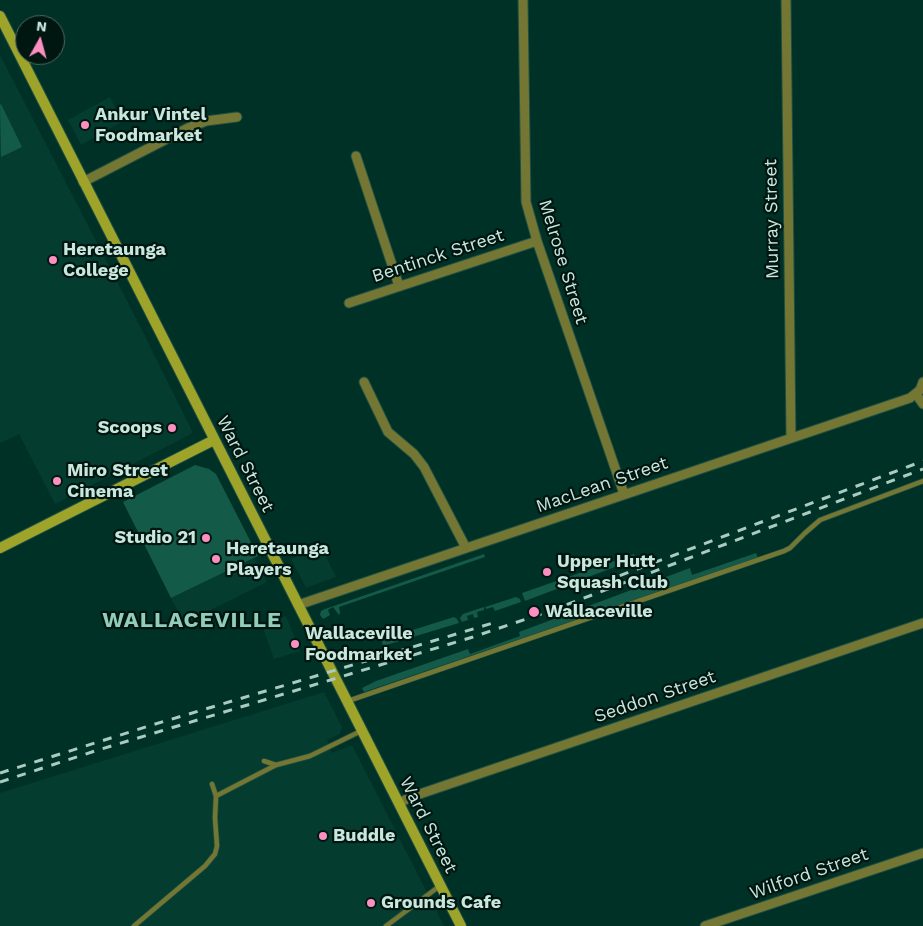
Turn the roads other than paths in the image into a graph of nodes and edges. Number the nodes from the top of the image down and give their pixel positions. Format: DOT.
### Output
graph roads {
  1 [pos="524,0"];
  2 [pos="786,0"];
  3 [pos="0,16"];
  4 [pos="237,117"];
  5 [pos="356,156"];
  6 [pos="83,182"];
  7 [pos="537,240"];
  8 [pos="399,286"];
  9 [pos="349,303"];
  10 [pos="364,382"];
  11 [pos="923,382"];
  12 [pos="916,394"];
  13 [pos="923,404"];
  14 [pos="791,438"];
  15 [pos="214,440"];
  16 [pos="923,481"];
  17 [pos="624,494"];
  18 [pos="0,548"];
  19 [pos="466,548"];
  20 [pos="298,605"];
  21 [pos="923,623"];
  22 [pos="347,701"];
  23 [pos="362,731"];
  24 [pos="264,760"];
  25 [pos="276,765"];
  26 [pos="212,784"];
  27 [pos="216,796"];
  28 [pos="399,803"];
  29 [pos="923,852"];
  30 [pos="441,885"];
  31 [pos="134,926"];
  32 [pos="386,926"];
  33 [pos="462,926"];
  34 [pos="705,926"];
  1 -- 7 [label="street, Melrose Street"];
  2 -- 14 [label="street, Murray Street"];
  3 -- 6 [label="street, Ward Street"];
  4 -- 6 [label="street"];
  5 -- 8 [label="street"];
  6 -- 15 [label="street, Ward Street"];
  7 -- 8 [label="street, Bentinck Street"];
  7 -- 17 [label="street, Melrose Street"];
  8 -- 9 [label="street, Bentinck Street"];
  10 -- 19 [label="street"];
  11 -- 12 [label="street"];
  12 -- 13 [label="street"];
  12 -- 14 [label="street, MacLean Street"];
  14 -- 17 [label="street, MacLean Street"];
  15 -- 18 [label="street"];
  15 -- 20 [label="street, Ward Street"];
  16 -- 22 [label="lane"];
  17 -- 19 [label="street, MacLean Street"];
  19 -- 20 [label="street, MacLean Street"];
  20 -- 22 [label="street, Ward Street"];
  21 -- 28 [label="street, Seddon Street"];
  22 -- 23 [label="street, Ward Street"];
  23 -- 25 [label="lane"];
  23 -- 28 [label="street, Ward Street"];
  24 -- 25 [label="lane"];
  25 -- 27 [label="lane"];
  26 -- 27 [label="lane"];
  27 -- 31 [label="lane"];
  28 -- 30 [label="street, Ward Street"];
  29 -- 34 [label="street, Wilford Street"];
  30 -- 32 [label="lane"];
  30 -- 33 [label="street, Ward Street"];
}
